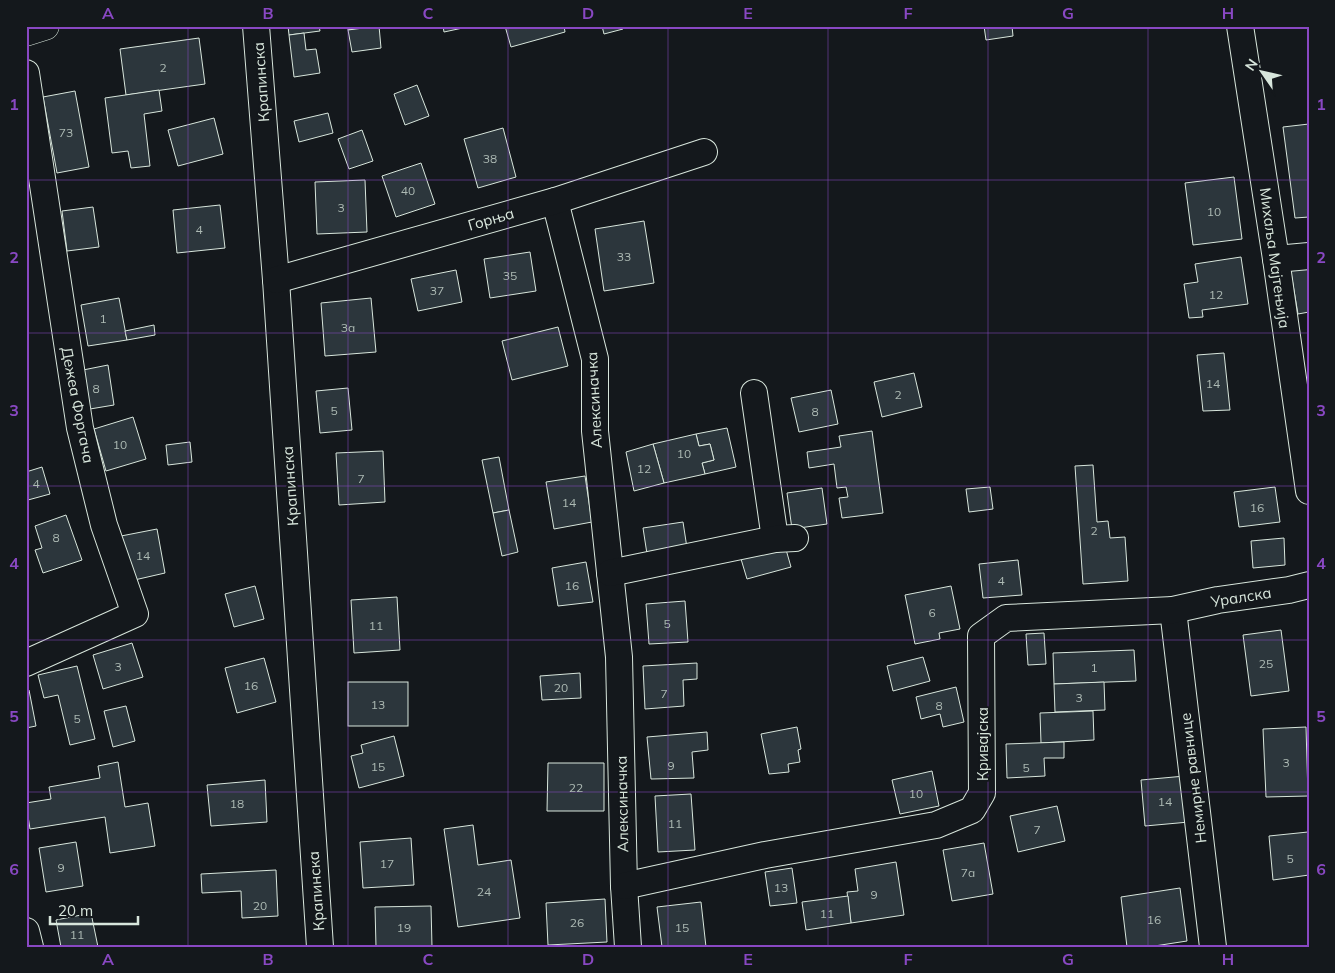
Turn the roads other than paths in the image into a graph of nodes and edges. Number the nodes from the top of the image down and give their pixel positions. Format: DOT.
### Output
graph roads {
  1 [pos="45,26"];
  2 [pos="256,26"];
  3 [pos="1240,26"];
  4 [pos="26,32"];
  5 [pos="26,73"];
  6 [pos="704,152"];
  7 [pos="555,201"];
  8 [pos="1309,256"];
  9 [pos="1276,258"];
  10 [pos="276,280"];
  11 [pos="754,393"];
  12 [pos="1309,491"];
  13 [pos="610,572"];
  14 [pos="1309,585"];
  15 [pos="1173,610"];
  16 [pos="26,664"];
  17 [pos="624,886"];
  18 [pos="26,931"];
  19 [pos="30,947"];
  20 [pos="320,947"];
  21 [pos="628,947"];
  22 [pos="1213,947"];
  1 -- 4 [label="main road"];
  2 -- 10 [label="street, Крапинска"];
  3 -- 9 [label="street, Михаља Мајтењија"];
  5 -- 16 [label="street, Дежеа Форгача"];
  6 -- 7 [label="street, Горња"];
  7 -- 10 [label="street, Горња"];
  7 -- 13 [label="street, Алексиначка"];
  8 -- 9 [label="street"];
  9 -- 12 [label="street, Михаља Мајтењија"];
  10 -- 20 [label="street, Крапинска"];
  11 -- 13 [label="street"];
  13 -- 17 [label="street, Алексиначка"];
  14 -- 15 [label="street, Уралска"];
  15 -- 17 [label="street, Кривајска"];
  15 -- 22 [label="street, Немирне равнице"];
  17 -- 21 [label="street, Алексиначка"];
  18 -- 19 [label="street"];
}
